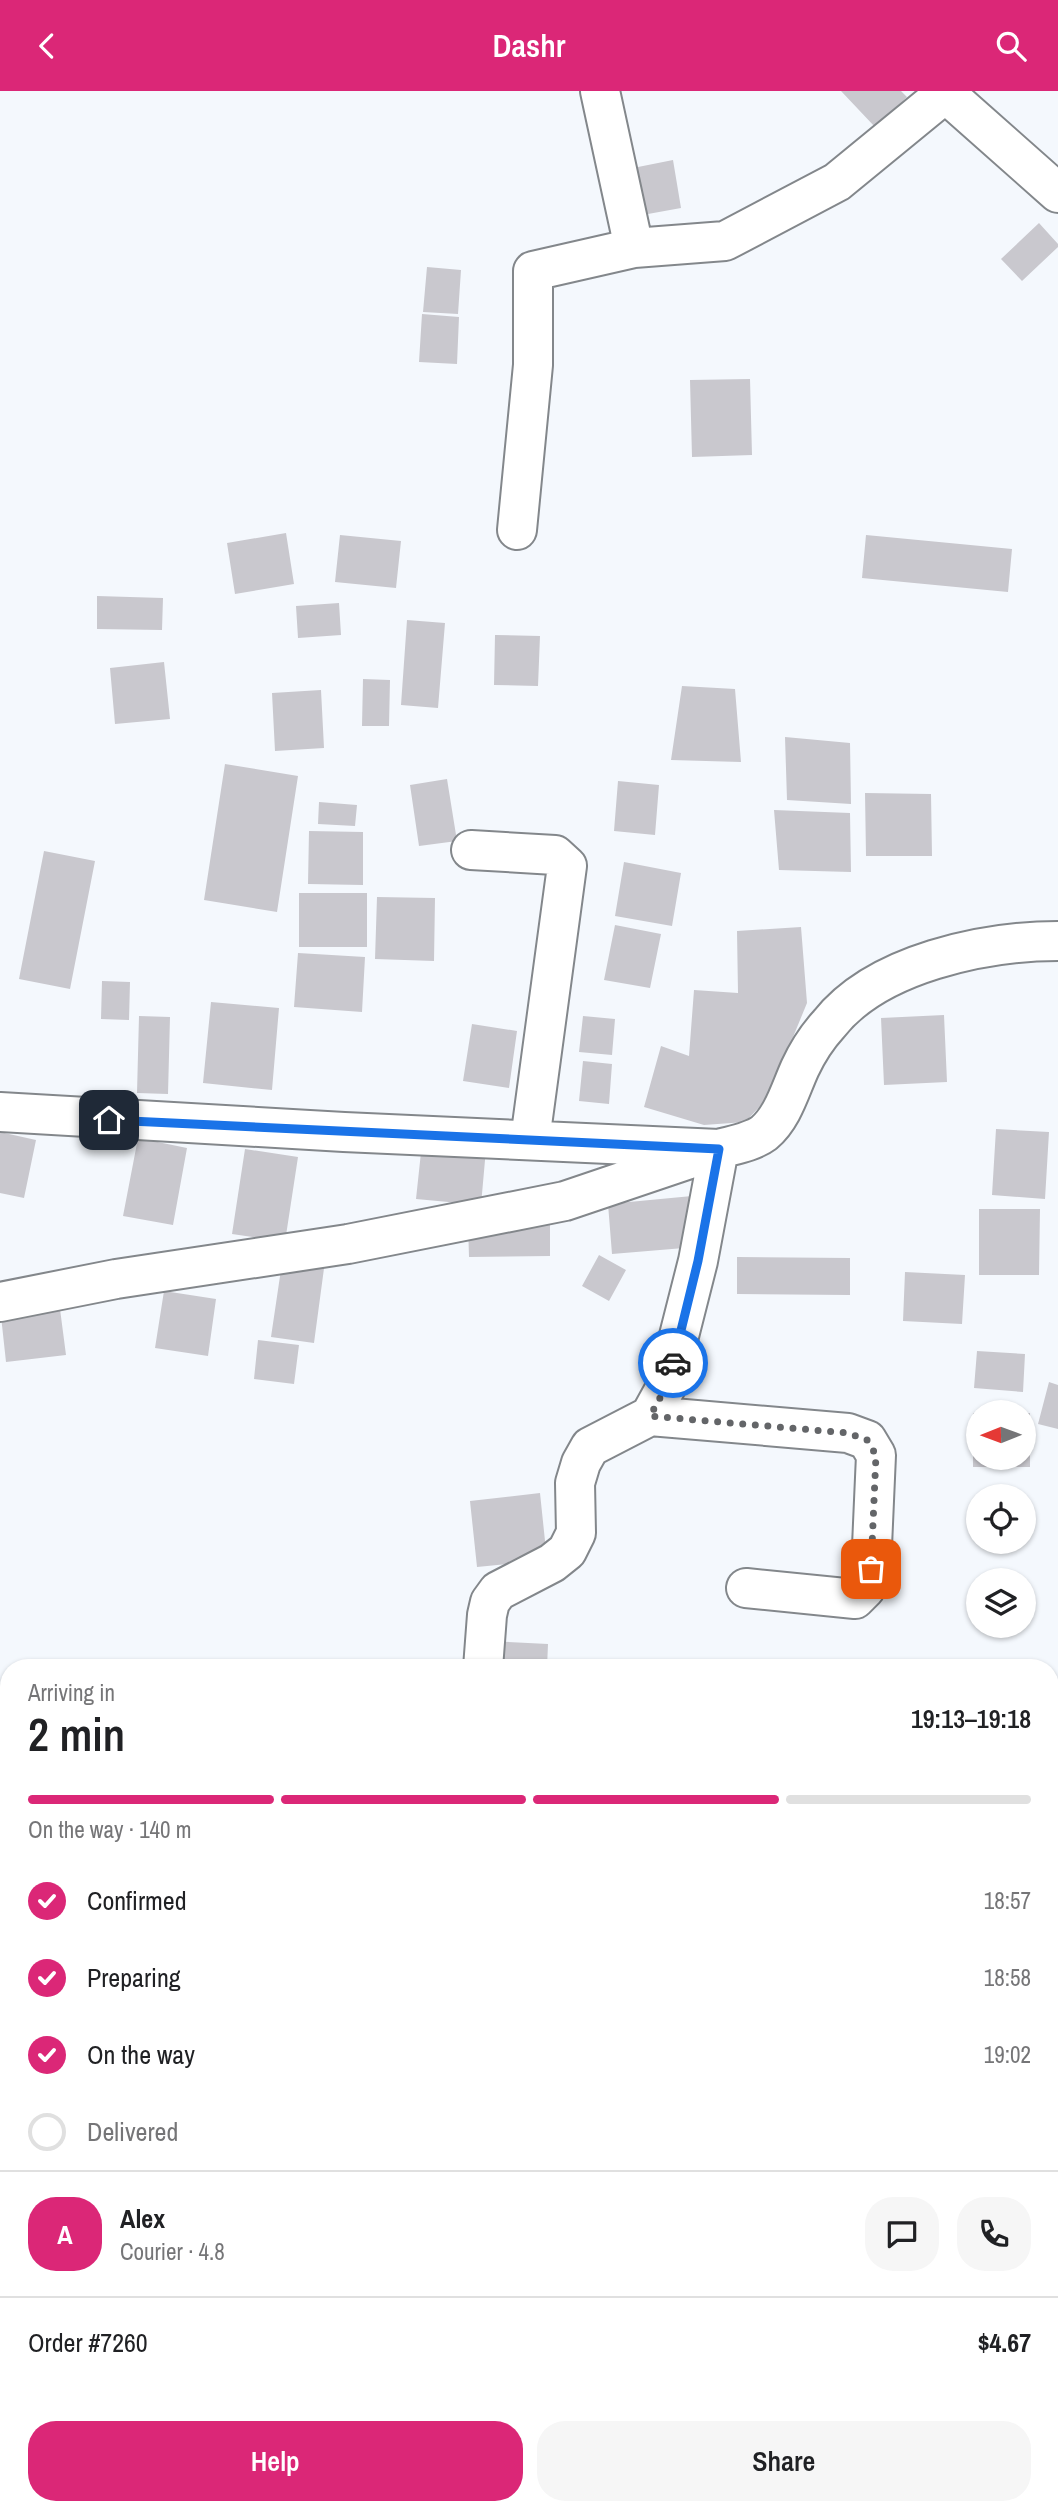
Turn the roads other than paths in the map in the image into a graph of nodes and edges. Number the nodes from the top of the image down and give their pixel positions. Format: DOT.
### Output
graph roads {
  1 [pos="600,91"];
  2 [pos="945,92"];
  3 [pos="1058,193"];
  4 [pos="634,248"];
  5 [pos="517,530"];
  6 [pos="471,850"];
  7 [pos="1058,941"];
  8 [pos="0,1112"];
  9 [pos="530,1140"];
  10 [pos="719,1149"];
  11 [pos="0,1302"];
  12 [pos="650,1416"];
  13 [pos="746,1588"];
  14 [pos="484,1659"];
  1 -- 4 [label="street"];
  2 -- 3 [label="street"];
  2 -- 4 [label="street"];
  4 -- 5 [label="street"];
  6 -- 9 [label="street"];
  7 -- 10 [label="street"];
  8 -- 9 [label="street"];
  9 -- 10 [label="street"];
  10 -- 11 [label="street"];
  10 -- 12 [label="street"];
  12 -- 13 [label="street"];
  12 -- 14 [label="street"];
}
